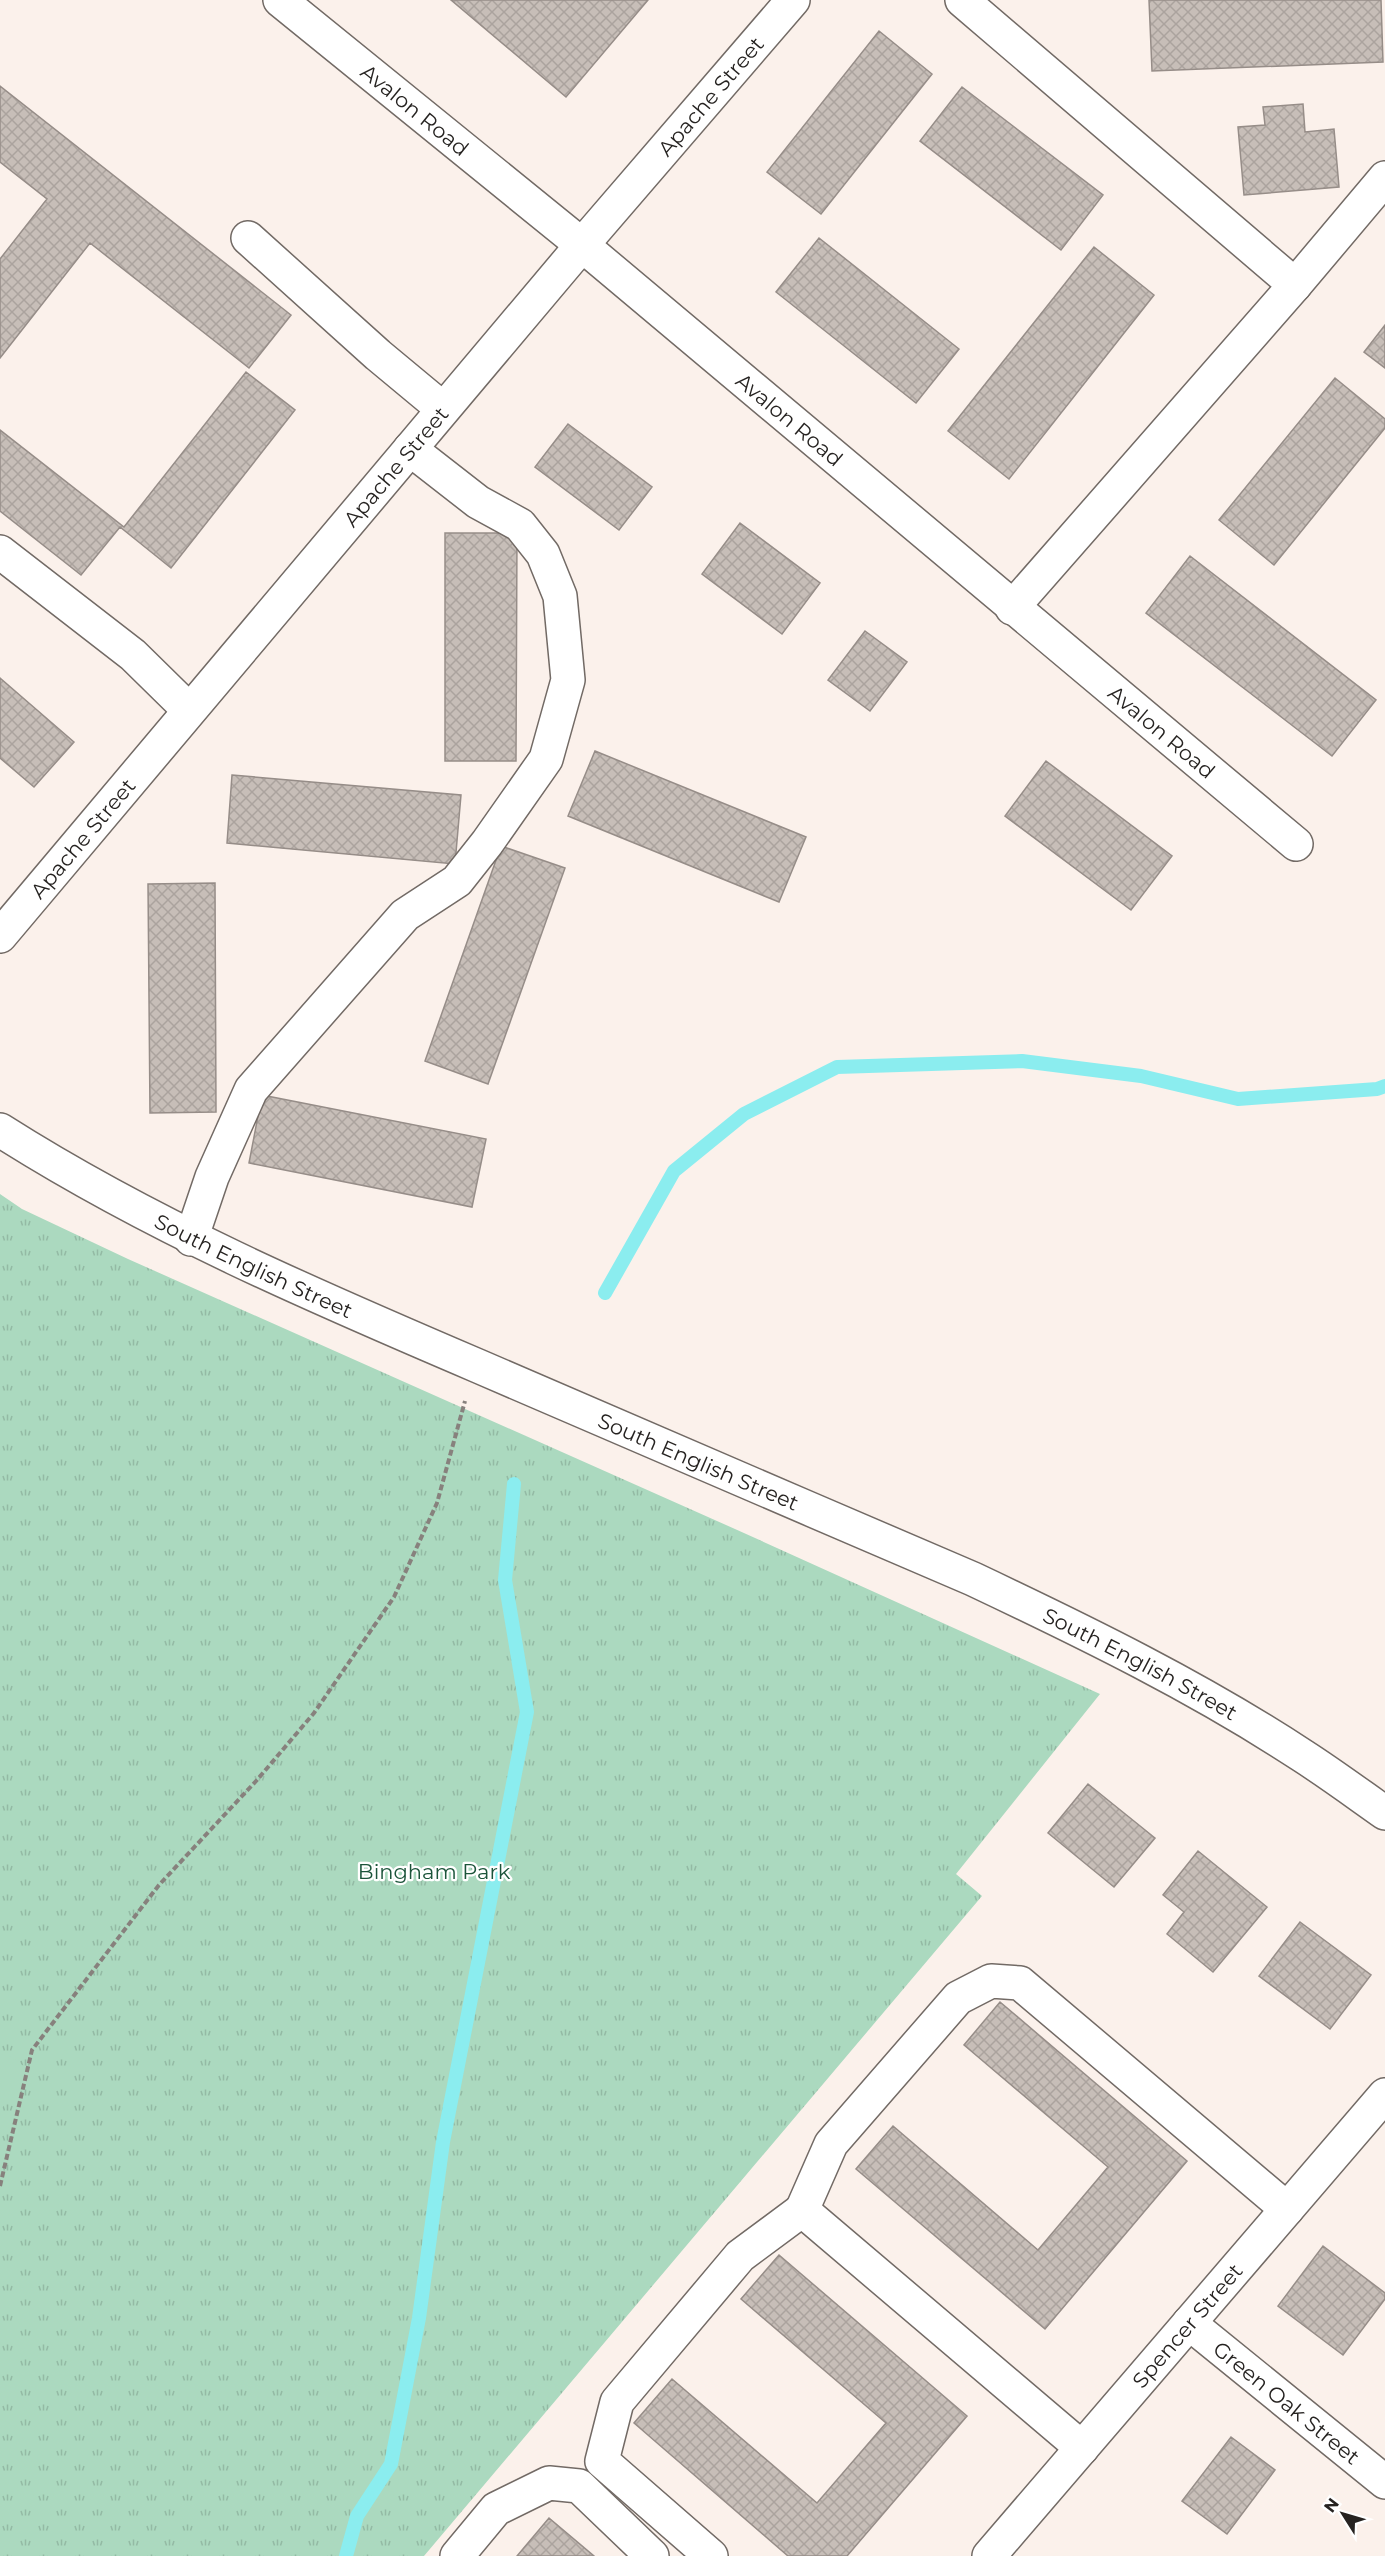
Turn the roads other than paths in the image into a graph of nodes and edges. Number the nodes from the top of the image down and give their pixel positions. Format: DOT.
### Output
graph roads {
  1 [pos="280,0"];
  2 [pos="793,0"];
  3 [pos="962,0"];
  4 [pos="1385,178"];
  5 [pos="248,238"];
  6 [pos="582,245"];
  7 [pos="1295,285"];
  8 [pos="443,409"];
  9 [pos="410,449"];
  10 [pos="0,552"];
  11 [pos="1012,608"];
  12 [pos="189,710"];
  13 [pos="1296,844"];
  14 [pos="0,936"];
  15 [pos="0,1130"];
  16 [pos="191,1239"];
  17 [pos="1385,1813"];
  18 [pos="1385,2095"];
  19 [pos="1287,2209"];
  20 [pos="802,2210"];
  21 [pos="1189,2323"];
  22 [pos="1082,2448"];
  23 [pos="602,2461"];
  24 [pos="1385,2482"];
  25 [pos="579,2486"];
  26 [pos="457,2556"];
  27 [pos="652,2556"];
  28 [pos="711,2556"];
  29 [pos="989,2556"];
  1 -- 6 [label="street, Avalon Road"];
  2 -- 6 [label="street, Apache Street"];
  3 -- 7 [label="street"];
  4 -- 7 [label="street"];
  5 -- 8 [label="street"];
  6 -- 8 [label="street, Apache Street"];
  6 -- 11 [label="street, Avalon Road"];
  7 -- 11 [label="street"];
  8 -- 9 [label="street, Apache Street"];
  9 -- 12 [label="street, Apache Street"];
  9 -- 16 [label="street"];
  10 -- 12 [label="street"];
  11 -- 13 [label="street, Avalon Road"];
  12 -- 14 [label="street, Apache Street"];
  15 -- 16 [label="street, South English Street"];
  16 -- 17 [label="street, South English Street"];
  18 -- 19 [label="street, Spencer Street"];
  19 -- 20 [label="street"];
  19 -- 21 [label="street, Spencer Street"];
  20 -- 22 [label="street"];
  20 -- 23 [label="street"];
  21 -- 22 [label="street, Spencer Street"];
  21 -- 24 [label="street, Green Oak Street"];
  22 -- 29 [label="street, Spencer Street"];
  23 -- 25 [label="street"];
  23 -- 28 [label="street"];
  25 -- 26 [label="street"];
  25 -- 27 [label="street"];
}
